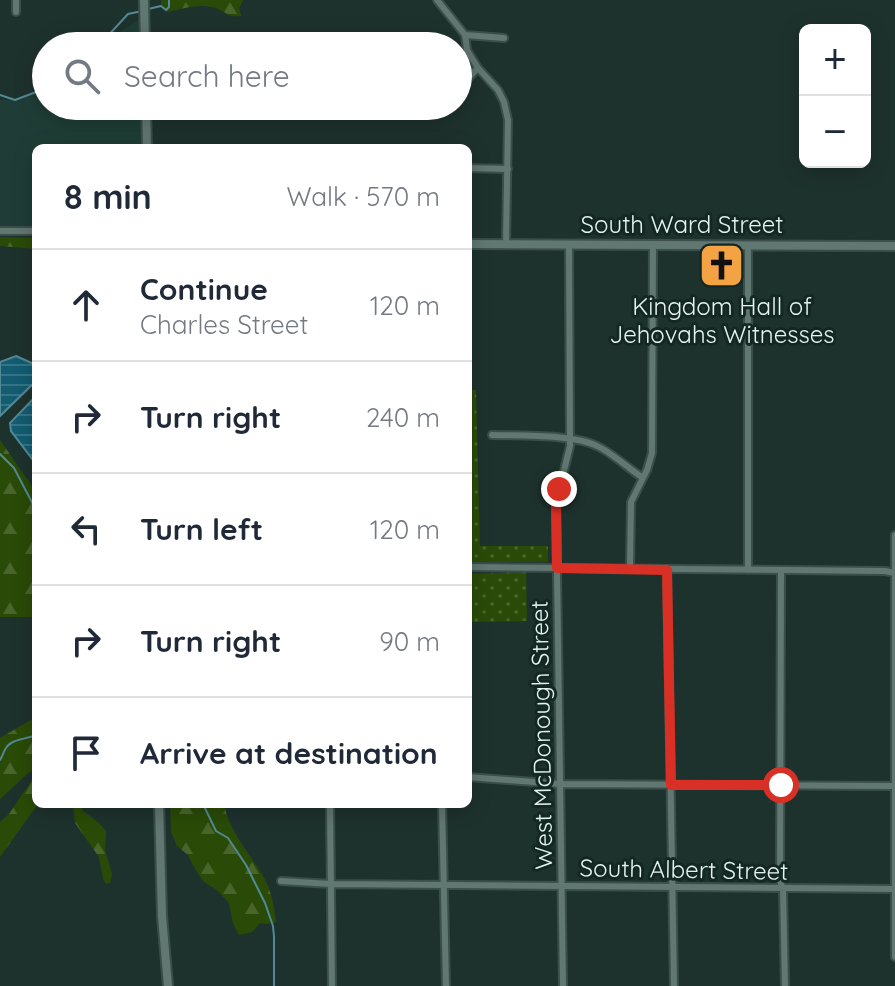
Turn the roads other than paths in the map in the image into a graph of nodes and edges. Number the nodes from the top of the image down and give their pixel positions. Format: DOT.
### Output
graph roads {
  1 [pos="16,0"];
  2 [pos="144,0"];
  3 [pos="437,0"];
  4 [pos="16,12"];
  5 [pos="145,32"];
  6 [pos="463,32"];
  7 [pos="472,36"];
  8 [pos="504,38"];
  9 [pos="472,58"];
  10 [pos="478,68"];
  11 [pos="472,74"];
  12 [pos="146,120"];
  13 [pos="147,144"];
  14 [pos="472,168"];
  15 [pos="508,169"];
  16 [pos="0,231"];
  17 [pos="32,231"];
  18 [pos="472,244"];
  19 [pos="506,244"];
  20 [pos="653,244"];
  21 [pos="569,245"];
  22 [pos="748,245"];
  23 [pos="895,246"];
  24 [pos="492,435"];
  25 [pos="570,439"];
  26 [pos="643,478"];
  27 [pos="895,535"];
  28 [pos="472,567"];
  29 [pos="557,568"];
  30 [pos="630,569"];
  31 [pos="667,570"];
  32 [pos="748,570"];
  33 [pos="781,570"];
  34 [pos="895,573"];
  35 [pos="472,777"];
  36 [pos="560,784"];
  37 [pos="671,785"];
  38 [pos="781,785"];
  39 [pos="894,786"];
  40 [pos="159,808"];
  41 [pos="330,808"];
  42 [pos="442,808"];
  43 [pos="281,881"];
  44 [pos="331,884"];
  45 [pos="444,885"];
  46 [pos="562,887"];
  47 [pos="672,887"];
  48 [pos="783,889"];
  49 [pos="894,889"];
  50 [pos="895,957"];
  51 [pos="168,986"];
  52 [pos="332,986"];
  53 [pos="446,986"];
  54 [pos="563,986"];
  55 [pos="674,986"];
  56 [pos="785,986"];
  1 -- 4 [label="street"];
  2 -- 5 [label="street"];
  3 -- 6 [label="street"];
  7 -- 8 [label="street"];
  9 -- 10 [label="street"];
  10 -- 11 [label="street"];
  10 -- 15 [label="street"];
  12 -- 13 [label="street"];
  14 -- 15 [label="street"];
  15 -- 19 [label="street"];
  16 -- 17 [label="street"];
  18 -- 19 [label="street, South Ward Street"];
  19 -- 21 [label="street, South Ward Street"];
  20 -- 21 [label="street, South Ward Street"];
  20 -- 22 [label="street, South Ward Street"];
  20 -- 26 [label="street"];
  21 -- 25 [label="street, West McDonough Street"];
  22 -- 23 [label="street, South Ward Street"];
  22 -- 32 [label="street"];
  24 -- 25 [label="street"];
  25 -- 26 [label="street"];
  25 -- 29 [label="street, West McDonough Street"];
  26 -- 30 [label="street"];
  27 -- 34 [label="street"];
  28 -- 29 [label="street"];
  29 -- 30 [label="street"];
  29 -- 36 [label="street, West McDonough Street"];
  30 -- 31 [label="street"];
  31 -- 32 [label="street"];
  31 -- 37 [label="street"];
  32 -- 33 [label="street"];
  33 -- 34 [label="street"];
  33 -- 38 [label="street"];
  34 -- 39 [label="street"];
  35 -- 36 [label="street"];
  36 -- 37 [label="street"];
  36 -- 46 [label="street, West McDonough Street"];
  37 -- 38 [label="street"];
  37 -- 47 [label="street"];
  38 -- 39 [label="street"];
  38 -- 48 [label="street"];
  39 -- 49 [label="street"];
  40 -- 51 [label="street"];
  41 -- 44 [label="street"];
  42 -- 45 [label="street"];
  43 -- 44 [label="street, South Albert Street"];
  44 -- 45 [label="street, South Albert Street"];
  44 -- 52 [label="street"];
  45 -- 46 [label="street, South Albert Street"];
  45 -- 53 [label="street"];
  46 -- 47 [label="street, South Albert Street"];
  46 -- 54 [label="street, West McDonough Street"];
  47 -- 48 [label="street, South Albert Street"];
  47 -- 55 [label="street"];
  48 -- 49 [label="street, South Albert Street"];
  48 -- 56 [label="street"];
  49 -- 50 [label="street"];
}
